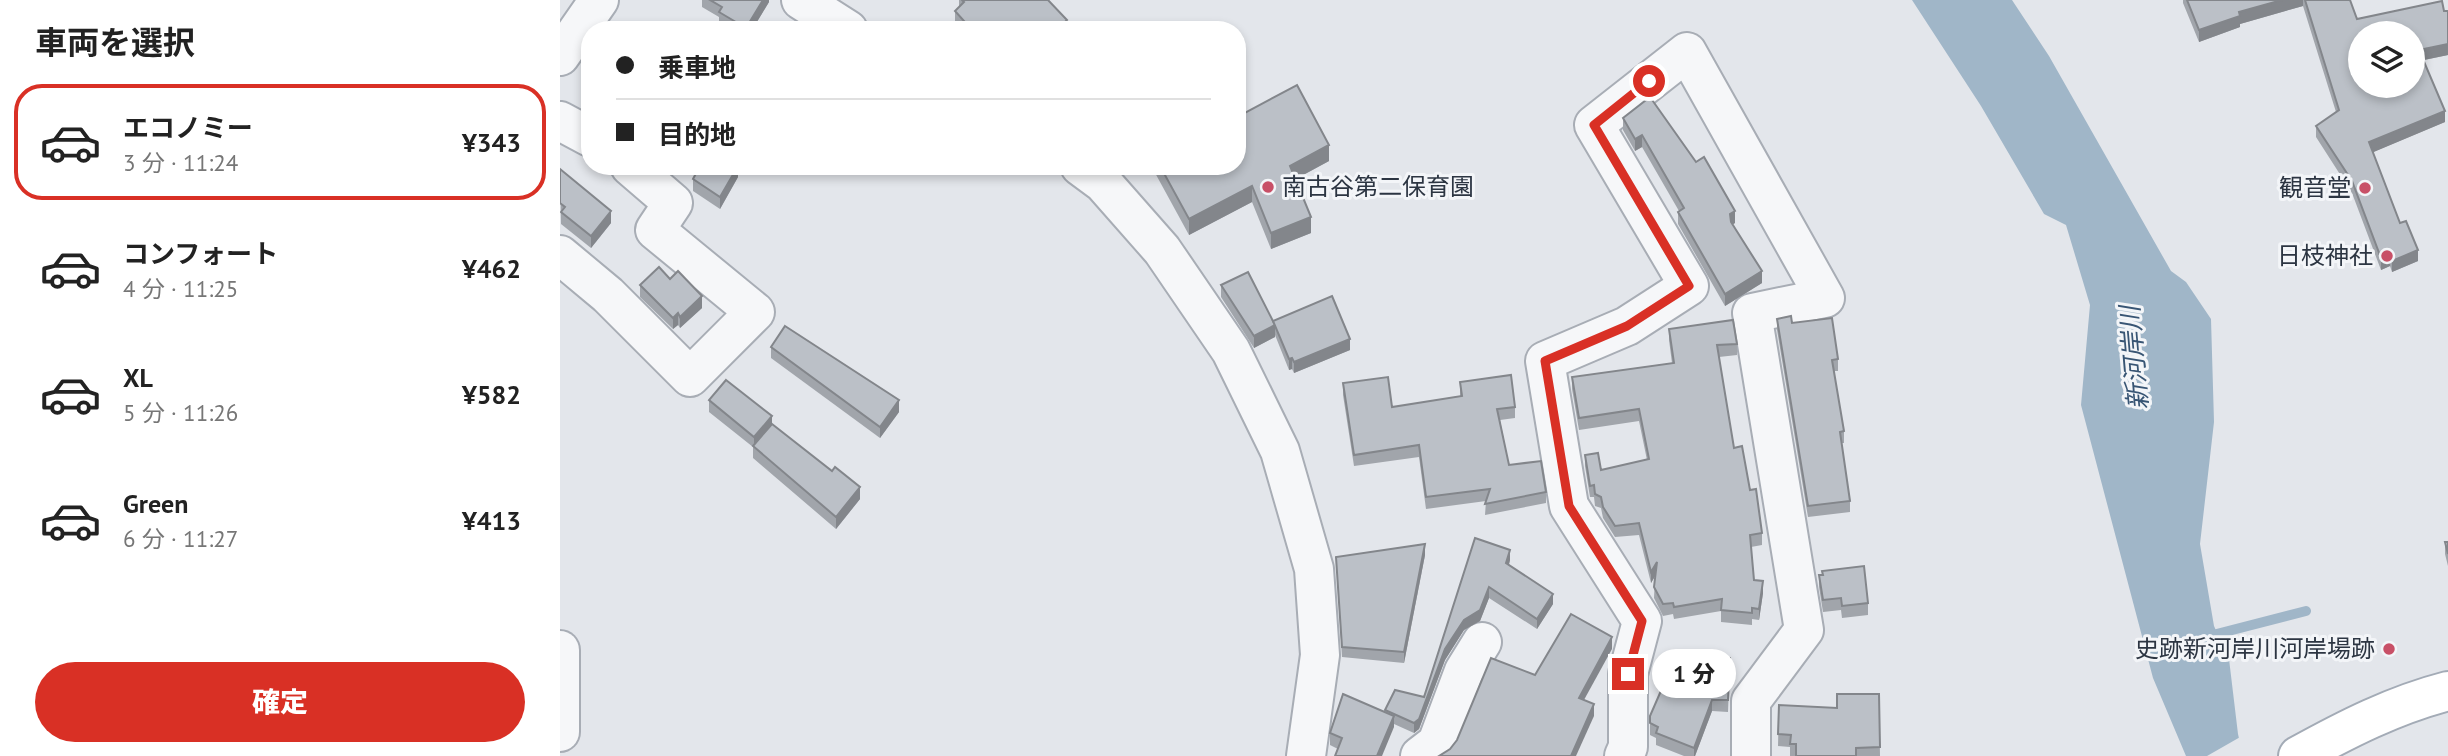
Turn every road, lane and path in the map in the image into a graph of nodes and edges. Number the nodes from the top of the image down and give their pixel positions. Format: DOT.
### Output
graph roads {
  1 [pos="599,0"];
  2 [pos="801,0"];
  3 [pos="584,21"];
  4 [pos="834,21"];
  5 [pos="581,26"];
  6 [pos="560,56"];
  7 [pos="560,121"];
  8 [pos="581,132"];
  9 [pos="640,175"];
  10 [pos="1092,175"];
  11 [pos="560,255"];
  12 [pos="1482,642"];
  13 [pos="560,650"];
  14 [pos="2448,691"];
  15 [pos="560,732"];
  16 [pos="1632,753"];
  17 [pos="1306,756"];
  18 [pos="1420,756"];
  19 [pos="1751,756"];
  20 [pos="2298,756"];
  1 -- 3 [label="street"];
  2 -- 4 [label="street"];
  5 -- 6 [label="street"];
  7 -- 8 [label="street"];
  9 -- 11 [label="street"];
  10 -- 17 [label="street"];
  12 -- 18 [label="street"];
  13 -- 15 [label="street"];
  14 -- 20 [label="main road"];
  16 -- 19 [label="street"];
}
